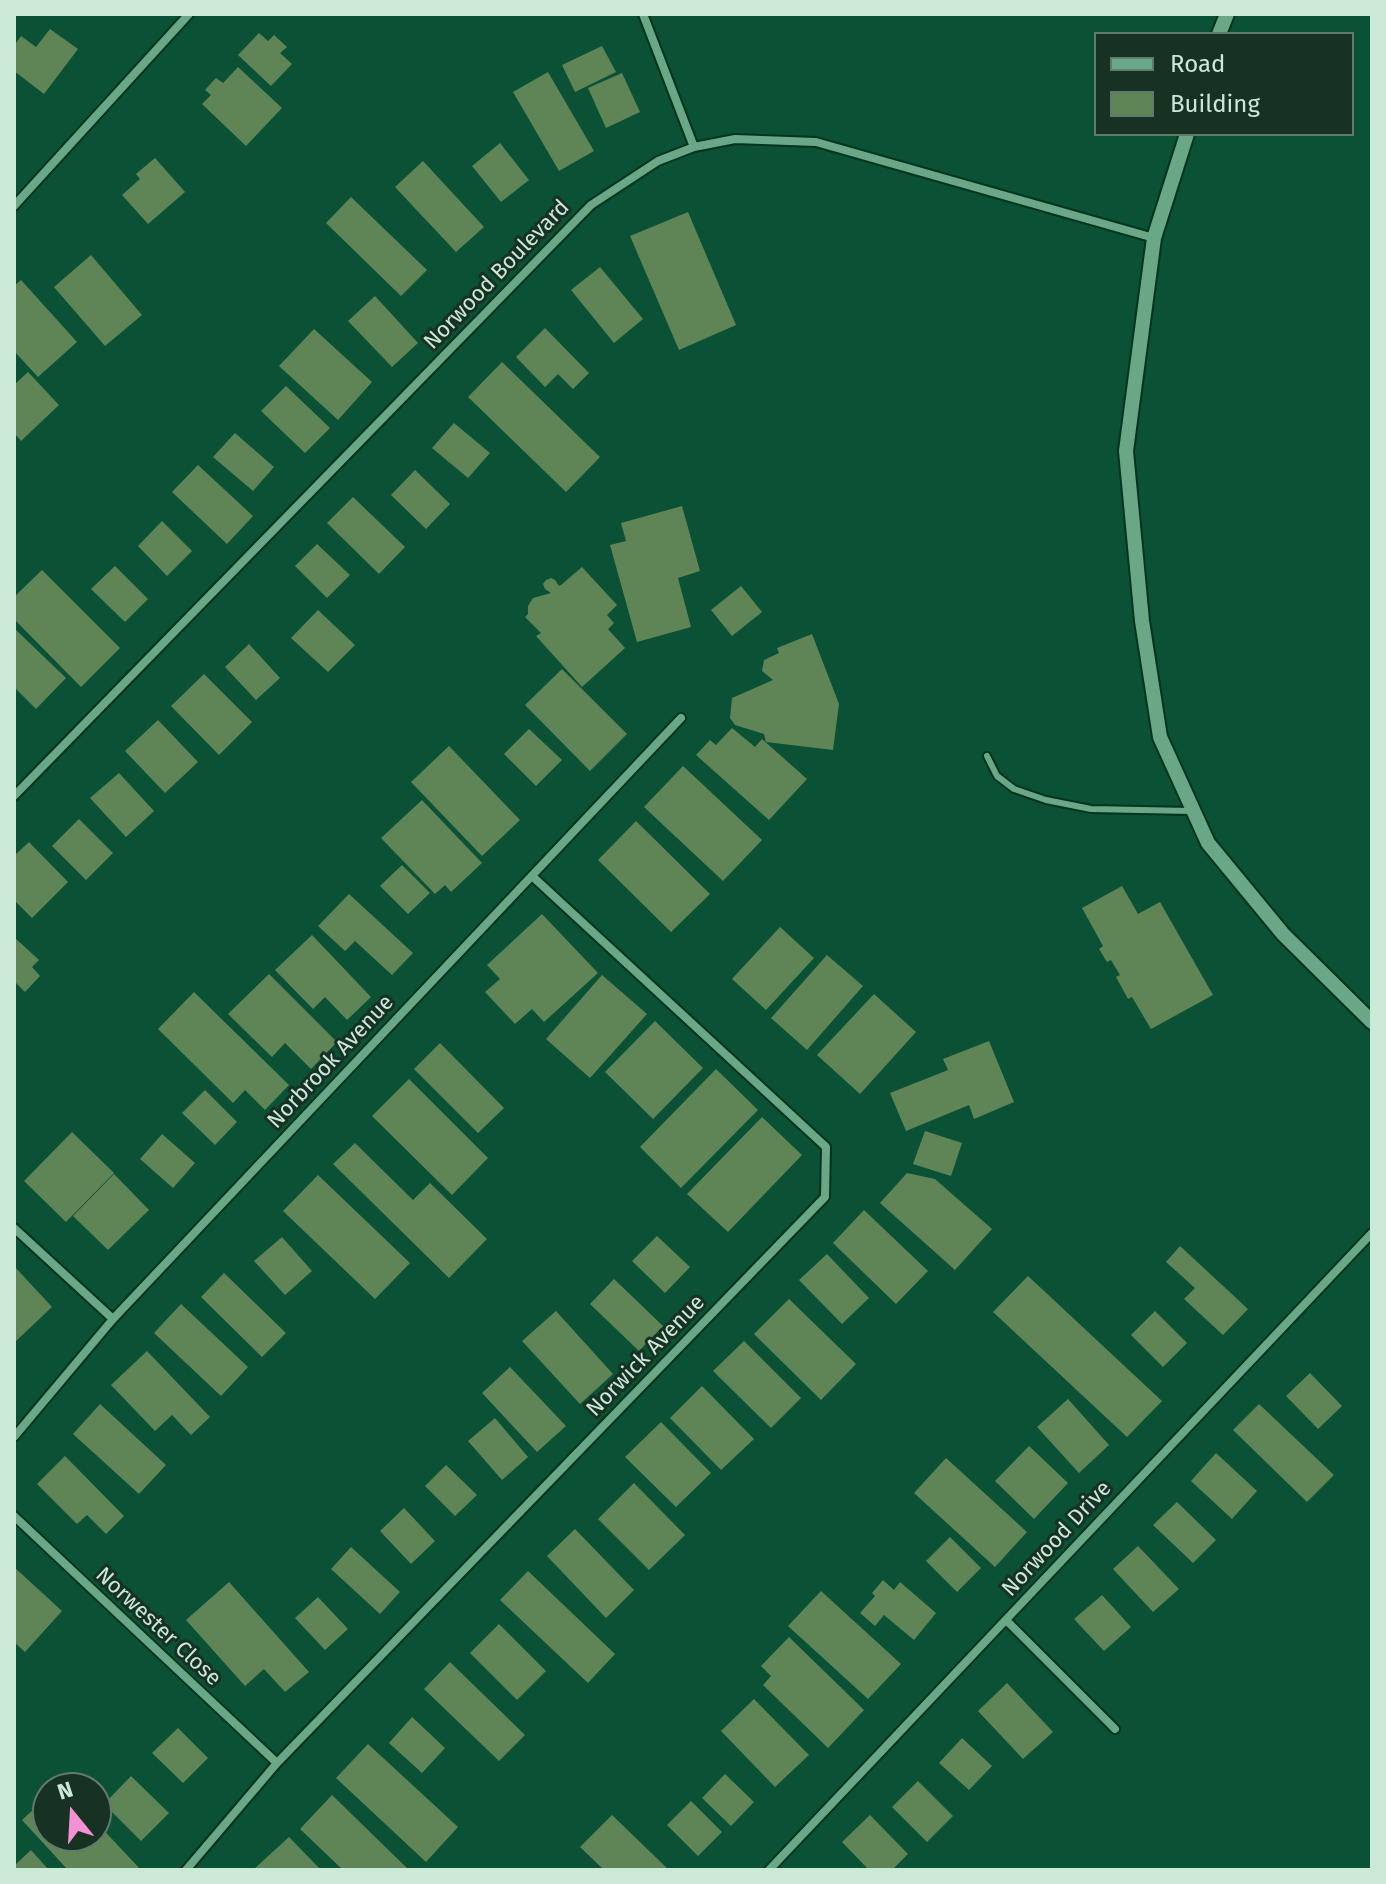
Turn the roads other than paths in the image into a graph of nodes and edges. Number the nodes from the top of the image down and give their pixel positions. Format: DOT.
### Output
graph roads {
  1 [pos="189,14"];
  2 [pos="643,14"];
  3 [pos="1186,136"];
  4 [pos="694,147"];
  5 [pos="14,206"];
  6 [pos="1154,238"];
  7 [pos="681,718"];
  8 [pos="987,756"];
  9 [pos="14,796"];
  10 [pos="1194,811"];
  11 [pos="532,876"];
  12 [pos="1372,1022"];
  13 [pos="14,1228"];
  14 [pos="1372,1233"];
  15 [pos="113,1319"];
  16 [pos="14,1437"];
  17 [pos="14,1516"];
  18 [pos="1006,1620"];
  19 [pos="1115,1729"];
  20 [pos="277,1763"];
  21 [pos="186,1870"];
  22 [pos="769,1870"];
  1 -- 5 [label="street"];
  2 -- 4 [label="street"];
  3 -- 6 [label="street"];
  4 -- 6 [label="street, Norwood Boulevard"];
  4 -- 9 [label="street, Norwood Boulevard"];
  6 -- 10 [label="street"];
  7 -- 11 [label="street, Norbrook Avenue"];
  8 -- 10 [label="lane"];
  10 -- 12 [label="street"];
  11 -- 15 [label="street, Norbrook Avenue"];
  11 -- 20 [label="street, Norwick Avenue"];
  13 -- 15 [label="street"];
  14 -- 18 [label="street, Norwood Drive"];
  15 -- 16 [label="street, Norbrook Avenue"];
  17 -- 20 [label="street, Norwester Close"];
  18 -- 19 [label="street"];
  18 -- 22 [label="street, Norwood Drive"];
  20 -- 21 [label="street, Norwick Avenue"];
}
